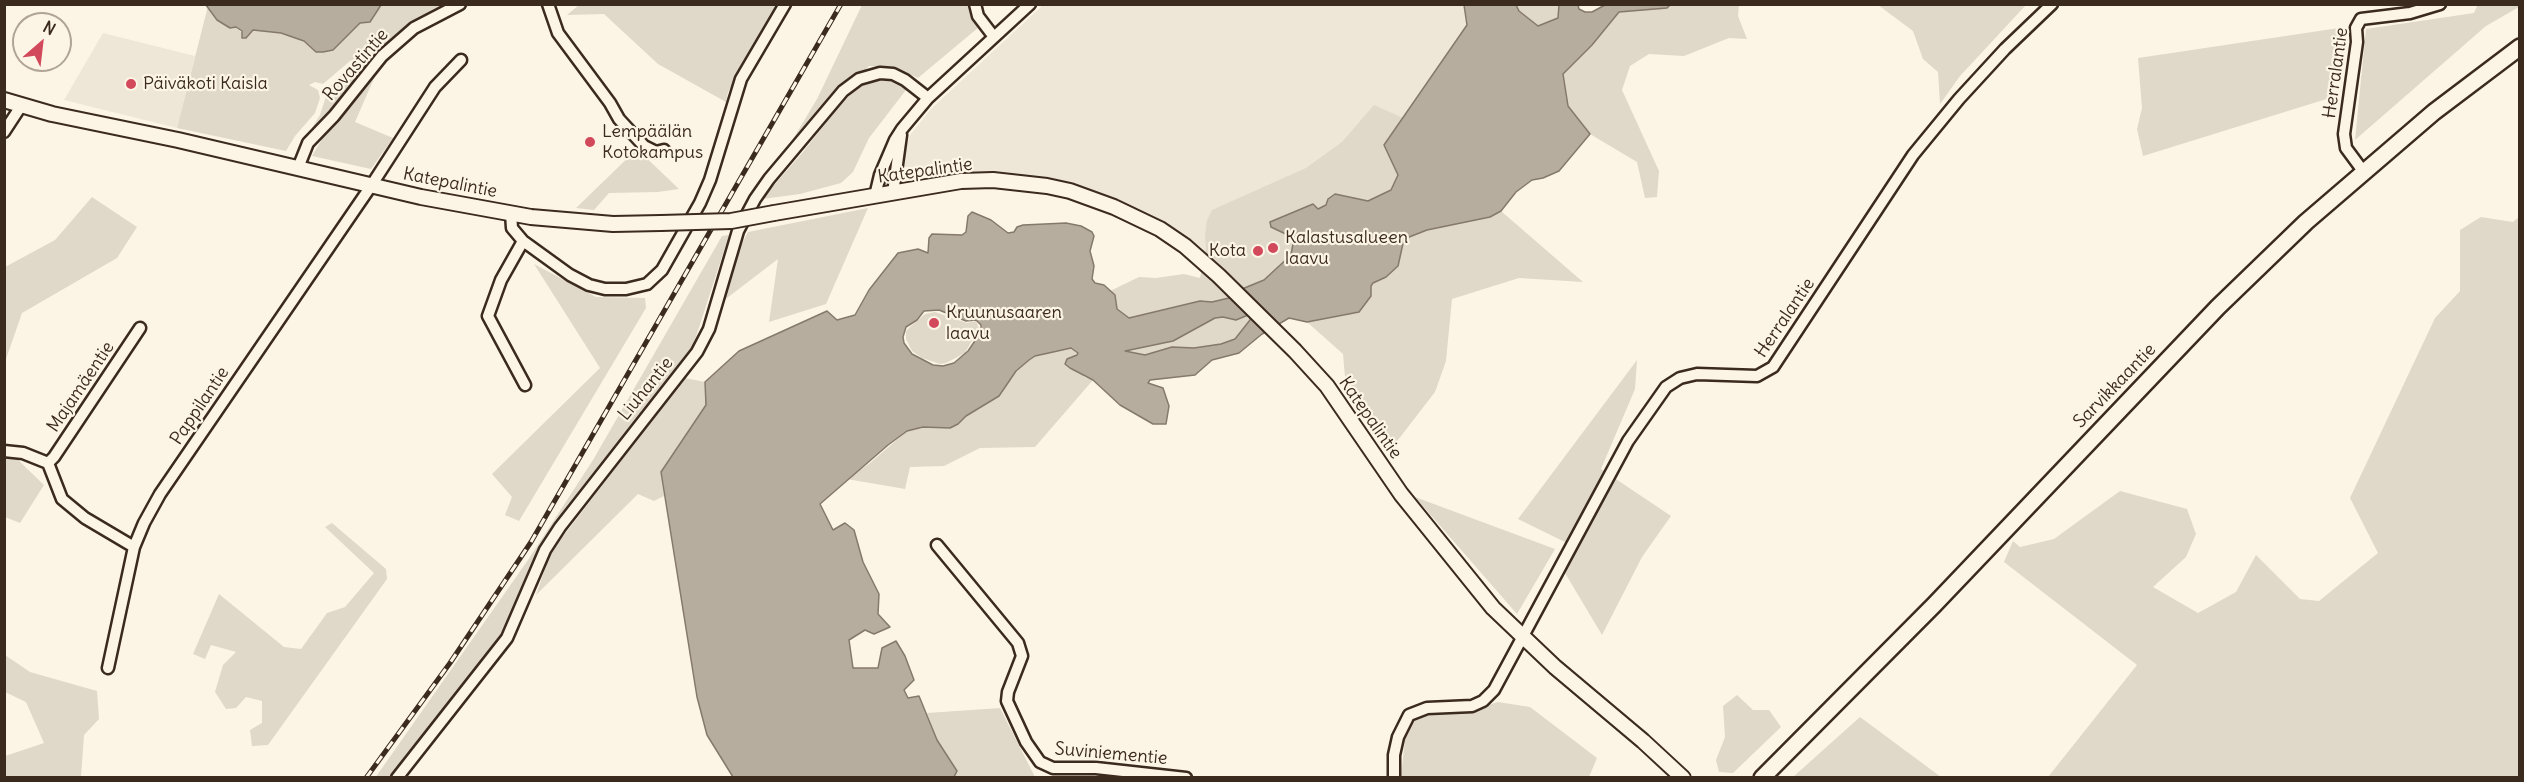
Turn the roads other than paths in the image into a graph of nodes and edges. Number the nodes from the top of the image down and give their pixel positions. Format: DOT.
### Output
graph roads {
  1 [pos="460,4"];
  2 [pos="548,4"];
  3 [pos="785,4"];
  4 [pos="975,4"];
  5 [pos="1030,4"];
  6 [pos="2052,4"];
  7 [pos="2440,4"];
  8 [pos="994,37"];
  9 [pos="2520,47"];
  10 [pos="461,60"];
  11 [pos="928,98"];
  12 [pos="10,101"];
  13 [pos="902,129"];
  14 [pos="4,132"];
  15 [pos="664,150"];
  16 [pos="298,168"];
  17 [pos="2363,171"];
  18 [pos="371,186"];
  19 [pos="893,192"];
  20 [pos="875,196"];
  21 [pos="511,213"];
  22 [pos="523,242"];
  23 [pos="140,328"];
  24 [pos="525,385"];
  25 [pos="4,451"];
  26 [pos="48,463"];
  27 [pos="937,545"];
  28 [pos="134,547"];
  29 [pos="1523,637"];
  30 [pos="108,668"];
  31 [pos="397,777"];
  32 [pos="1186,777"];
  33 [pos="1394,777"];
  34 [pos="1683,777"];
  35 [pos="1761,777"];
  1 -- 16 [label="street, Rovastintie"];
  2 -- 15 [label="street"];
  3 -- 22 [label="street"];
  4 -- 8 [label="street"];
  5 -- 8 [label="street"];
  6 -- 29 [label="street, Herralantie"];
  7 -- 17 [label="street, Herralantie"];
  8 -- 11 [label="street"];
  9 -- 17 [label="main road, Sarvikkaantie"];
  10 -- 18 [label="street, Pappilantie"];
  11 -- 13 [label="street"];
  11 -- 31 [label="street, Liuhantie"];
  12 -- 14 [label="street"];
  12 -- 16 [label="street, Katepalintie"];
  13 -- 19 [label="street"];
  13 -- 20 [label="street"];
  16 -- 18 [label="street, Katepalintie"];
  17 -- 35 [label="main road, Sarvikkaantie"];
  18 -- 21 [label="street, Katepalintie"];
  18 -- 28 [label="street, Pappilantie"];
  19 -- 20 [label="street, Katepalintie"];
  19 -- 29 [label="street, Katepalintie"];
  20 -- 21 [label="street, Katepalintie, bridge"];
  21 -- 22 [label="street"];
  22 -- 24 [label="street"];
  23 -- 26 [label="street, Majamäentie"];
  25 -- 26 [label="street"];
  26 -- 28 [label="street"];
  27 -- 32 [label="street, Suviniementie"];
  28 -- 30 [label="street, Pappilantie"];
  29 -- 33 [label="street, Herralantie"];
  29 -- 34 [label="street, Katepalintie"];
}
